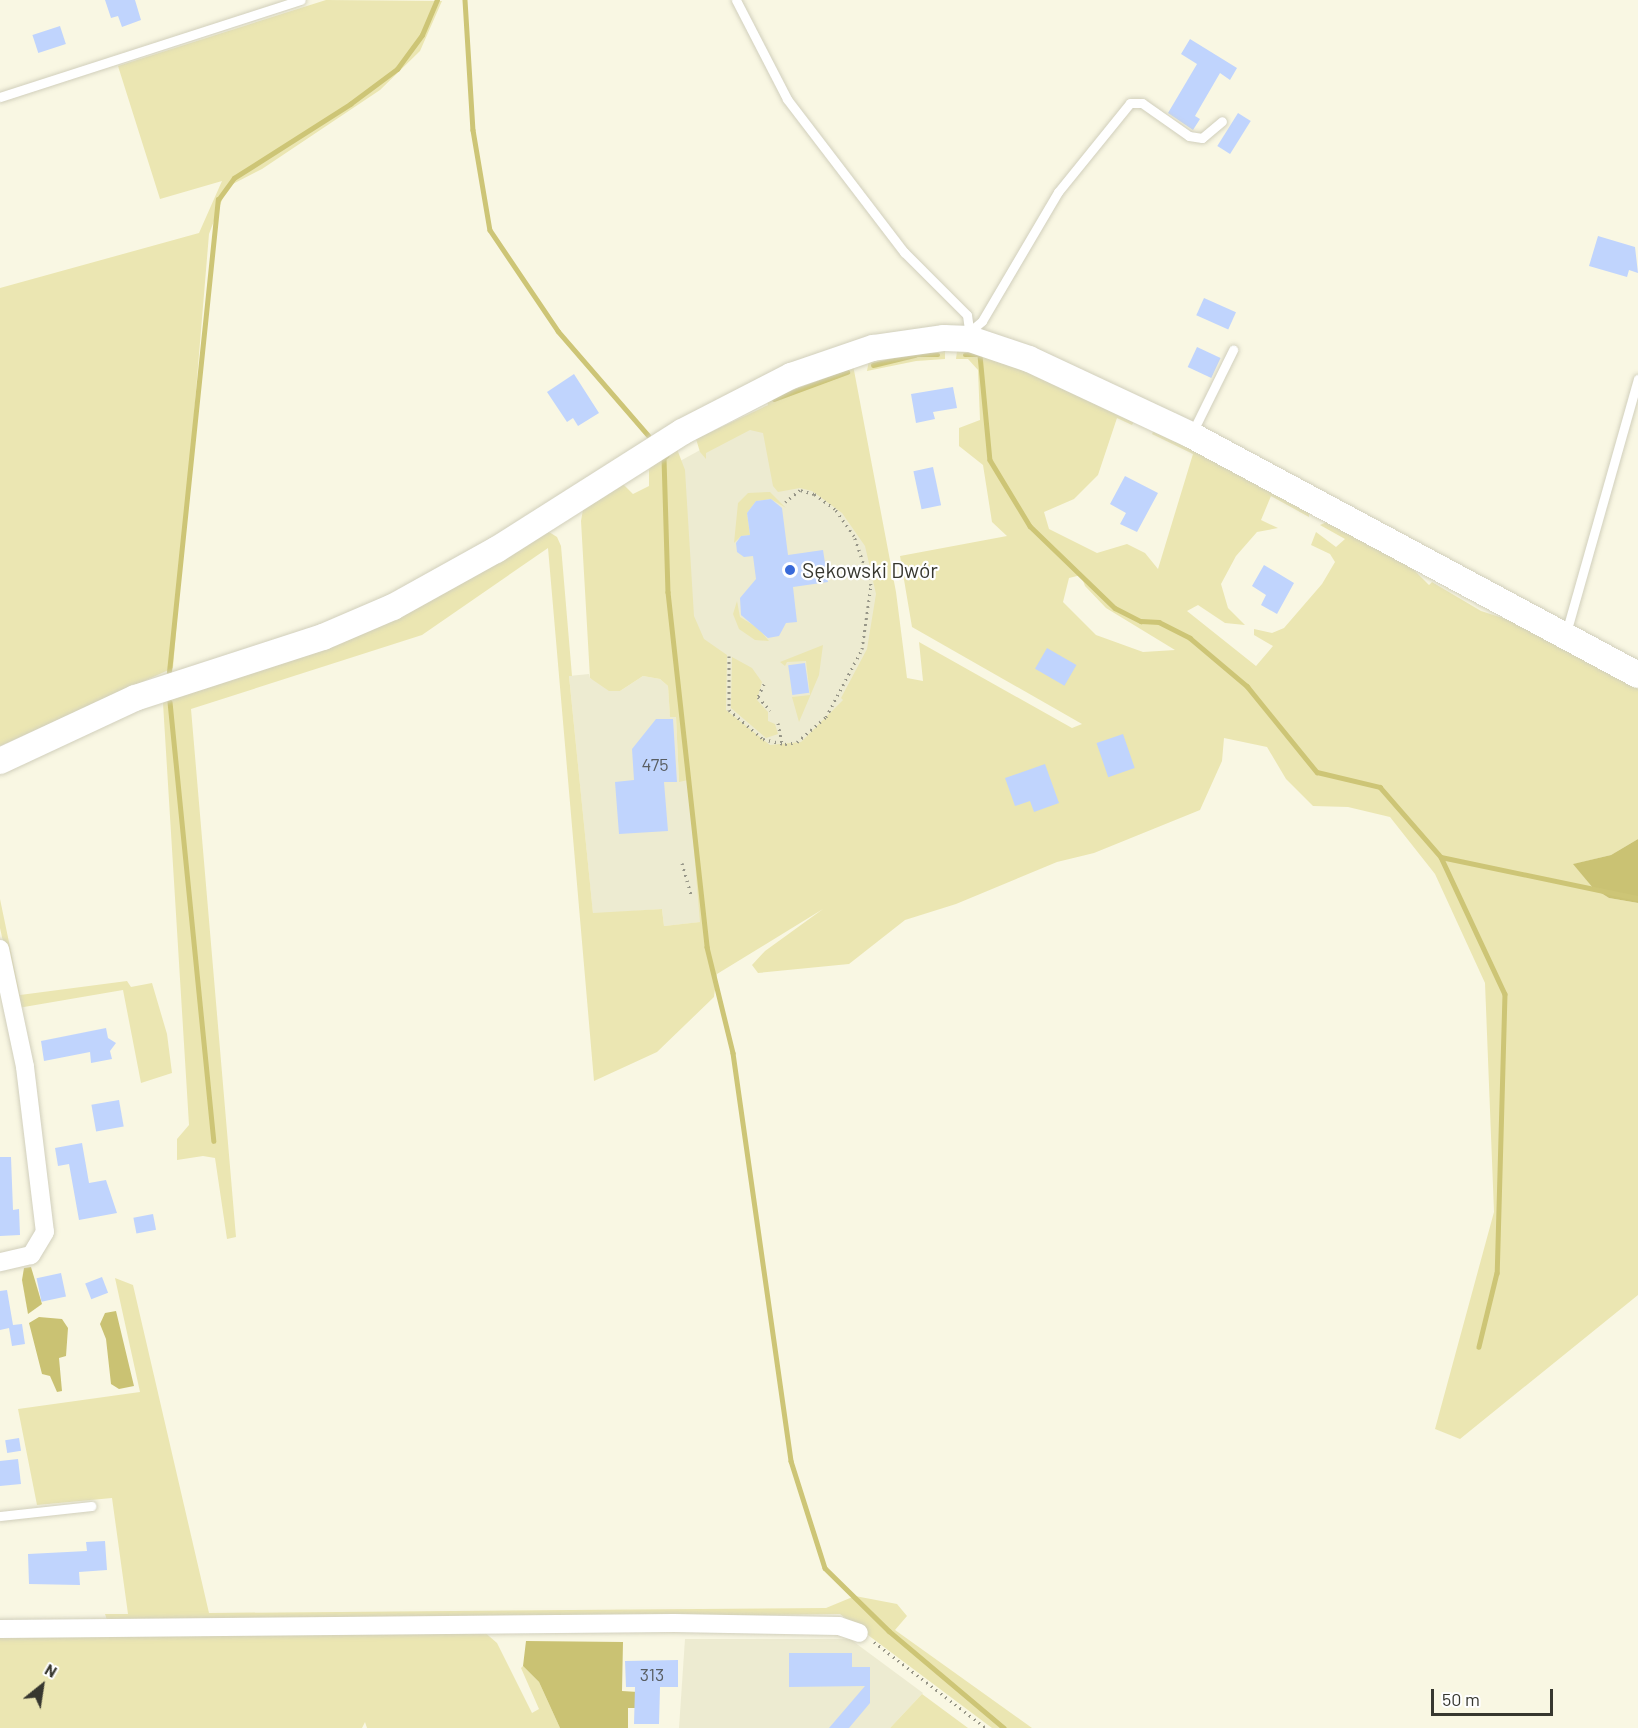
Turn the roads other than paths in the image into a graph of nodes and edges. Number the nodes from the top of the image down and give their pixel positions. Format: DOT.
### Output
graph roads {
  1 [pos="301,0"];
  2 [pos="736,0"];
  3 [pos="0,98"];
  4 [pos="1221,121"];
  5 [pos="970,336"];
  6 [pos="1233,350"];
  7 [pos="1638,379"];
  8 [pos="1191,435"];
  9 [pos="1564,638"];
  10 [pos="1638,675"];
  11 [pos="0,761"];
  12 [pos="0,949"];
  13 [pos="0,1262"];
  14 [pos="91,1506"];
  15 [pos="0,1516"];
  16 [pos="0,1629"];
  17 [pos="859,1633"];
  1 -- 3 [label="lane"];
  2 -- 5 [label="lane"];
  4 -- 5 [label="lane"];
  5 -- 8 [label="street"];
  5 -- 11 [label="street"];
  6 -- 8 [label="lane"];
  7 -- 9 [label="lane"];
  8 -- 9 [label="street"];
  9 -- 10 [label="street"];
  12 -- 13 [label="street"];
  14 -- 15 [label="lane"];
  16 -- 17 [label="street"];
}
